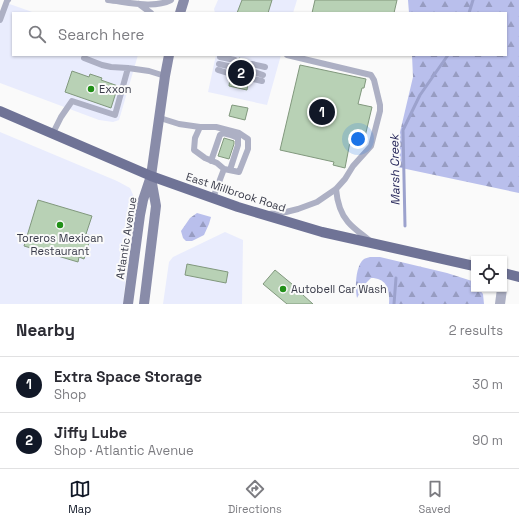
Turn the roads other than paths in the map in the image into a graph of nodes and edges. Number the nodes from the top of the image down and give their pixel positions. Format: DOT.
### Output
graph roads {
  1 [pos="8,0"];
  2 [pos="108,0"];
  3 [pos="171,0"];
  4 [pos="184,0"];
  5 [pos="139,4"];
  6 [pos="149,12"];
  7 [pos="180,12"];
  8 [pos="0,20"];
  9 [pos="170,56"];
  10 [pos="220,56"];
  11 [pos="292,56"];
  12 [pos="84,58"];
  13 [pos="234,60"];
  14 [pos="252,64"];
  15 [pos="218,67"];
  16 [pos="265,67"];
  17 [pos="128,68"];
  18 [pos="232,70"];
  19 [pos="251,71"];
  20 [pos="264,74"];
  21 [pos="165,76"];
  22 [pos="249,78"];
  23 [pos="262,81"];
  24 [pos="0,110"];
  25 [pos="160,118"];
  26 [pos="200,127"];
  27 [pos="53,133"];
  28 [pos="211,160"];
  29 [pos="227,169"];
  30 [pos="151,176"];
  31 [pos="336,189"];
  32 [pos="213,198"];
  33 [pos="264,215"];
  34 [pos="373,243"];
  35 [pos="471,265"];
  36 [pos="507,275"];
  37 [pos="519,277"];
  38 [pos="502,292"];
  39 [pos="128,304"];
  40 [pos="144,304"];
  41 [pos="500,304"];
  1 -- 8 [label="lane"];
  2 -- 5 [label="lane"];
  3 -- 5 [label="lane"];
  4 -- 7 [label="main road"];
  5 -- 6 [label="lane"];
  9 -- 21 [label="main road, Atlantic Avenue"];
  10 -- 13 [label="lane"];
  11 -- 31 [label="lane"];
  12 -- 17 [label="lane"];
  14 -- 16 [label="lane"];
  15 -- 18 [label="lane"];
  17 -- 21 [label="lane"];
  17 -- 27 [label="lane"];
  19 -- 20 [label="lane"];
  21 -- 25 [label="main road, Atlantic Avenue"];
  22 -- 23 [label="lane"];
  24 -- 27 [label="main road, East Millbrook Road"];
  25 -- 26 [label="lane"];
  25 -- 30 [label="main road, Atlantic Avenue"];
  26 -- 28 [label="lane"];
  26 -- 29 [label="lane"];
  27 -- 30 [label="main road, East Millbrook Road"];
  28 -- 29 [label="lane"];
  28 -- 29 [label="lane"];
  29 -- 32 [label="lane"];
  30 -- 32 [label="main road, East Millbrook Road"];
  30 -- 39 [label="main road, Atlantic Avenue"];
  30 -- 40 [label="main road, Atlantic Avenue"];
  31 -- 33 [label="lane"];
  31 -- 34 [label="lane"];
  32 -- 33 [label="main road, East Millbrook Road"];
  33 -- 34 [label="main road, East Millbrook Road"];
  34 -- 35 [label="main road, East Millbrook Road"];
  36 -- 37 [label="main road"];
  38 -- 41 [label="street"];
}
